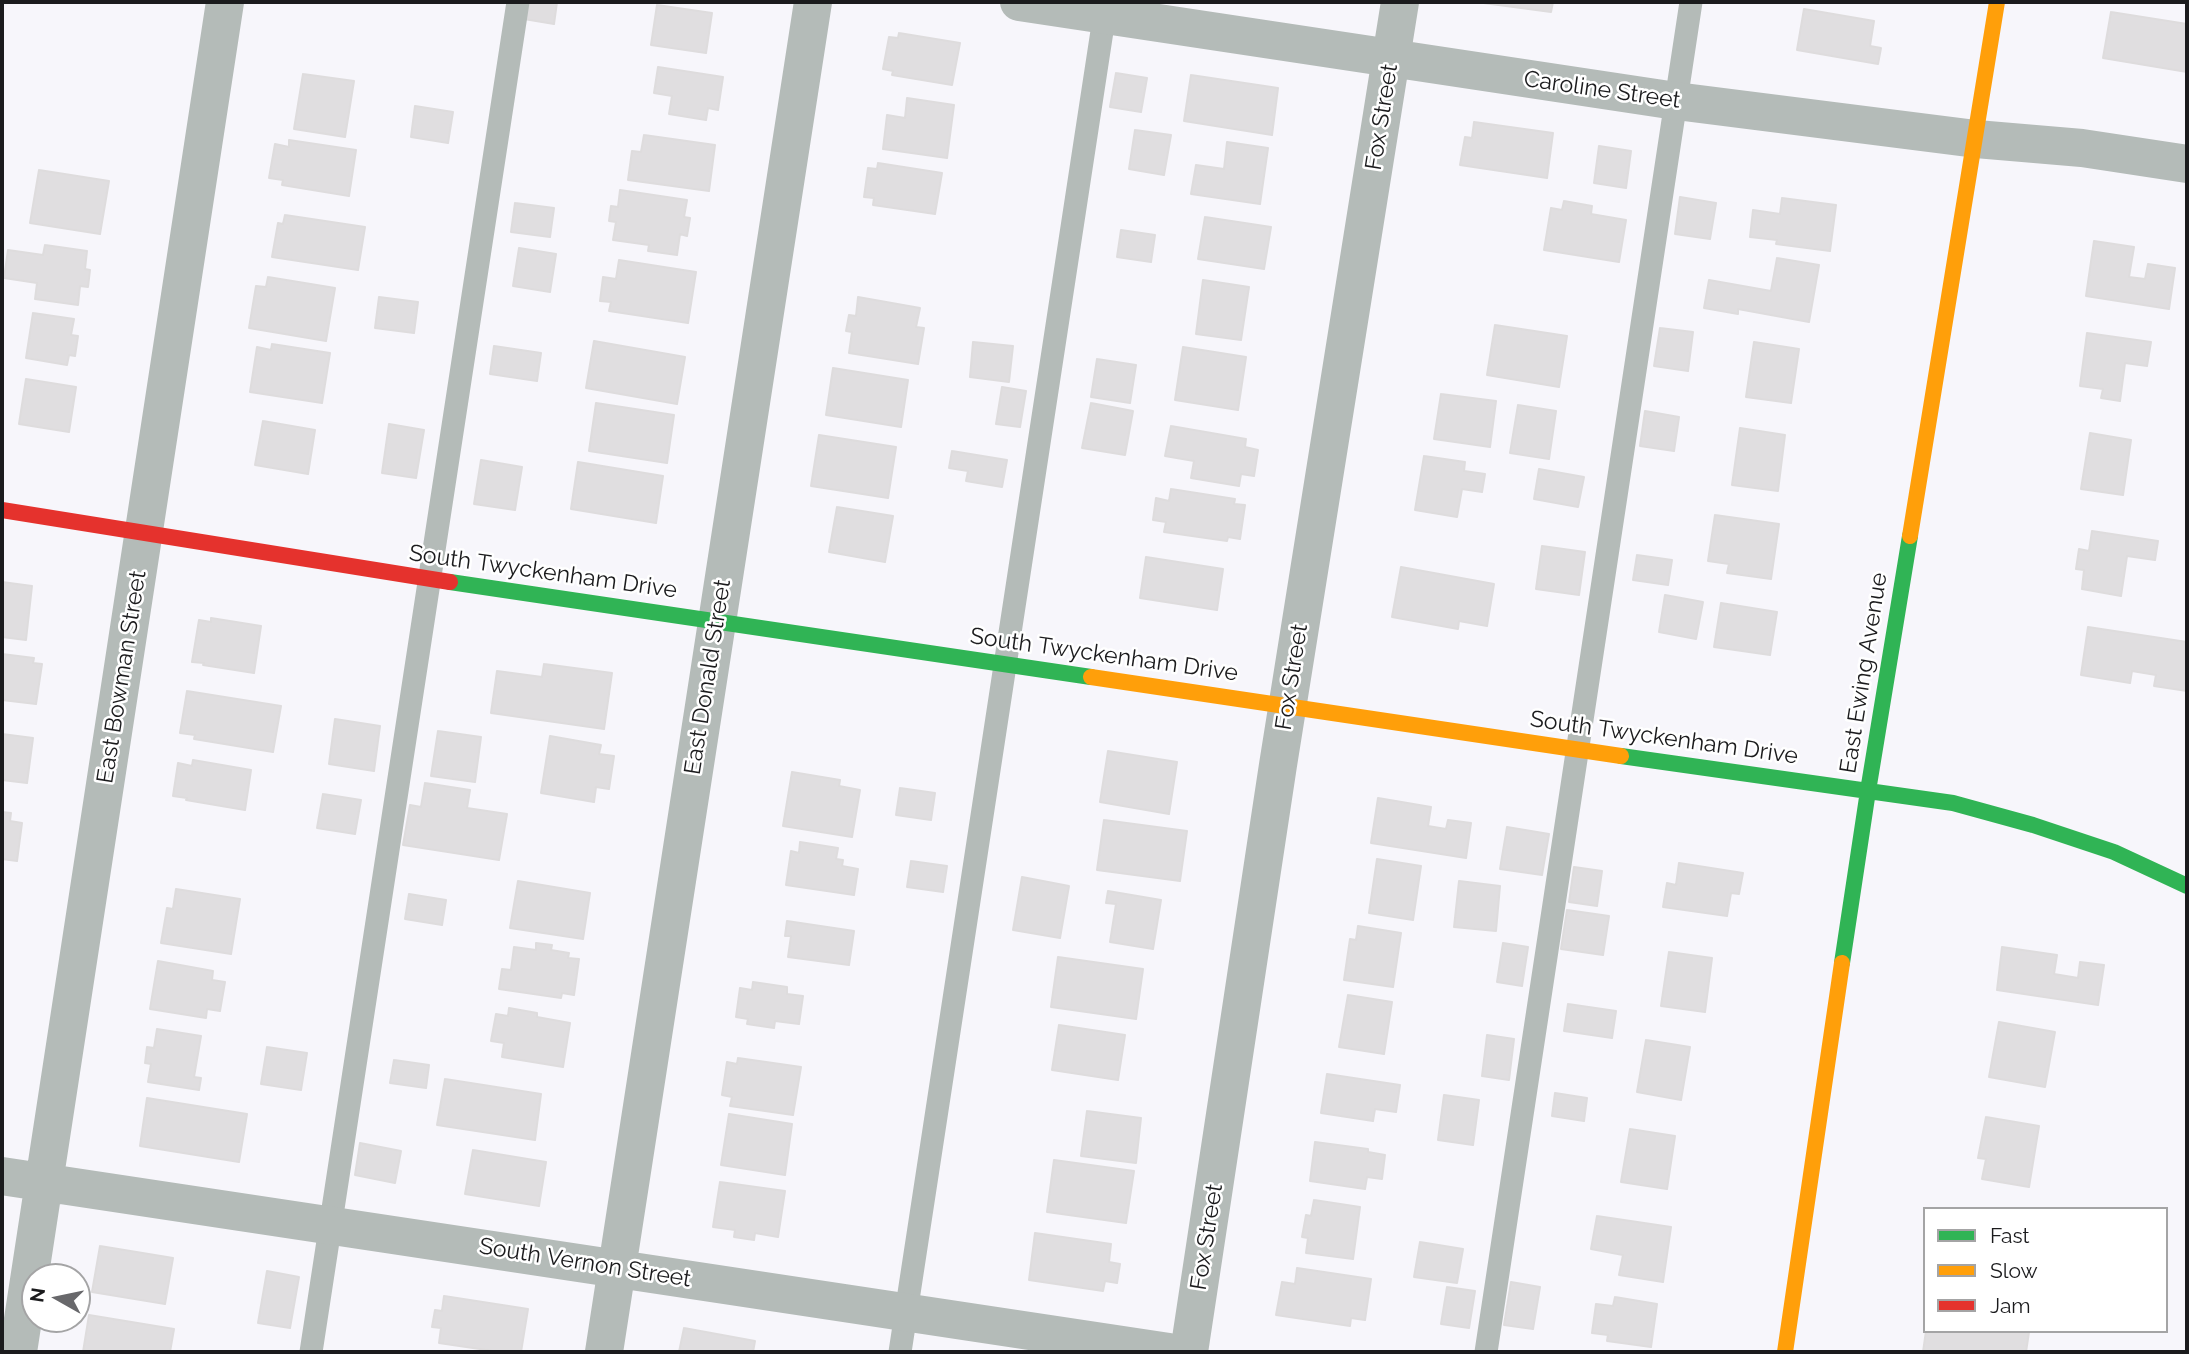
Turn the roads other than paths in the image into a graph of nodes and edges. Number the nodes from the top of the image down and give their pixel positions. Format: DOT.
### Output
graph roads {
  1 [pos="225,2"];
  2 [pos="518,2"];
  3 [pos="813,2"];
  4 [pos="1019,2"];
  5 [pos="1400,2"];
  6 [pos="1691,2"];
  7 [pos="1997,2"];
  8 [pos="1106,8"];
  9 [pos="1391,58"];
  10 [pos="1676,101"];
  11 [pos="1976,139"];
  12 [pos="2187,164"];
  13 [pos="2,510"];
  14 [pos="144,533"];
  15 [pos="430,579"];
  16 [pos="717,621"];
  17 [pos="1005,664"];
  18 [pos="1288,705"];
  19 [pos="1579,750"];
  20 [pos="1868,791"];
  21 [pos="2187,886"];
  22 [pos="2,1175"];
  23 [pos="44,1182"];
  24 [pos="331,1225"];
  25 [pos="617,1268"];
  26 [pos="906,1312"];
  27 [pos="18,1352"];
  28 [pos="311,1352"];
  29 [pos="604,1352"];
  30 [pos="900,1352"];
  31 [pos="1169,1352"];
  32 [pos="1189,1352"];
  33 [pos="1486,1352"];
  34 [pos="1784,1352"];
  1 -- 14 [label="street, East Bowman Street"];
  2 -- 15 [label="lane"];
  3 -- 16 [label="street, East Donald Street"];
  4 -- 8 [label="street, Caroline Street"];
  5 -- 9 [label="street, Fox Street"];
  6 -- 10 [label="lane"];
  7 -- 11 [label="street, East Ewing Avenue"];
  8 -- 9 [label="street, Caroline Street"];
  8 -- 17 [label="lane"];
  9 -- 10 [label="street, Caroline Street"];
  9 -- 18 [label="street, Fox Street"];
  10 -- 11 [label="street, Caroline Street"];
  10 -- 19 [label="lane"];
  11 -- 12 [label="street, Caroline Street"];
  11 -- 20 [label="street, East Ewing Avenue"];
  13 -- 14 [label="street, South Twyckenham Drive"];
  14 -- 15 [label="street, South Twyckenham Drive"];
  14 -- 23 [label="street, East Bowman Street"];
  15 -- 16 [label="street, South Twyckenham Drive"];
  15 -- 24 [label="lane"];
  16 -- 17 [label="street, South Twyckenham Drive"];
  16 -- 25 [label="street, East Donald Street"];
  17 -- 18 [label="street, South Twyckenham Drive"];
  17 -- 26 [label="lane"];
  18 -- 19 [label="street, South Twyckenham Drive"];
  18 -- 32 [label="street, Fox Street"];
  19 -- 20 [label="street, South Twyckenham Drive"];
  19 -- 33 [label="lane"];
  20 -- 21 [label="street, South Twyckenham Drive"];
  20 -- 34 [label="street, East Ewing Avenue"];
  22 -- 23 [label="street, South Vernon Street"];
  23 -- 24 [label="street, South Vernon Street"];
  23 -- 27 [label="street, East Bowman Street"];
  24 -- 25 [label="street, South Vernon Street"];
  24 -- 28 [label="lane"];
  25 -- 26 [label="street, South Vernon Street"];
  25 -- 29 [label="street, East Donald Street"];
  26 -- 30 [label="lane"];
  26 -- 31 [label="street, South Vernon Street"];
}
